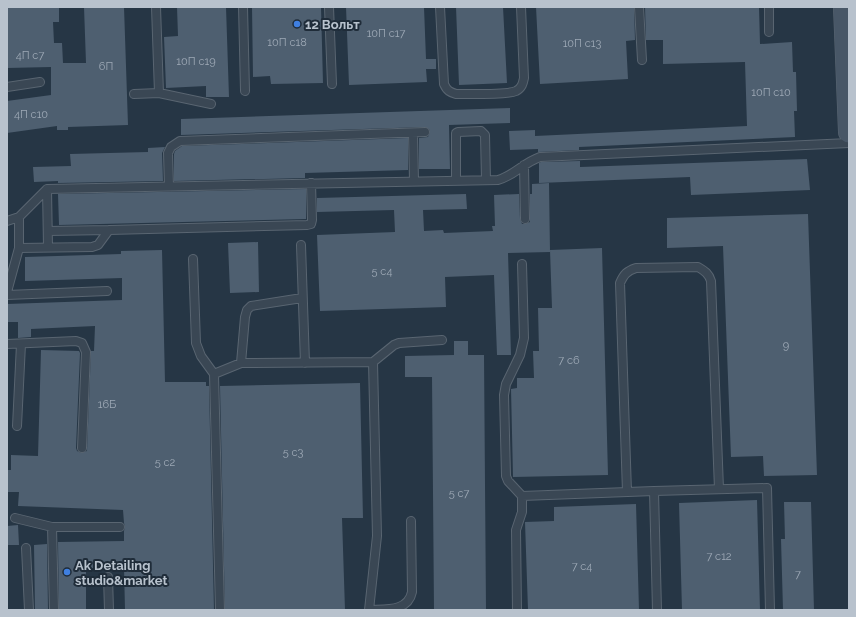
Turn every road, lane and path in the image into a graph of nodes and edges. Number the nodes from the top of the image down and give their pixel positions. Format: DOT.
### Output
graph roads {
  1 [pos="156,7"];
  2 [pos="243,7"];
  3 [pos="329,7"];
  4 [pos="440,7"];
  5 [pos="521,7"];
  6 [pos="639,7"];
  7 [pos="769,7"];
  8 [pos="844,7"];
  9 [pos="769,32"];
  10 [pos="642,60"];
  11 [pos="40,82"];
  12 [pos="332,84"];
  13 [pos="7,87"];
  14 [pos="245,91"];
  15 [pos="159,93"];
  16 [pos="134,94"];
  17 [pos="211,104"];
  18 [pos="425,132"];
  19 [pos="849,132"];
  20 [pos="413,133"];
  21 [pos="849,143"];
  22 [pos="524,165"];
  23 [pos="456,180"];
  24 [pos="486,180"];
  25 [pos="414,181"];
  26 [pos="311,183"];
  27 [pos="168,186"];
  28 [pos="48,188"];
  29 [pos="19,217"];
  30 [pos="525,219"];
  31 [pos="7,221"];
  32 [pos="109,230"];
  33 [pos="48,231"];
  34 [pos="301,245"];
  35 [pos="48,247"];
  36 [pos="19,248"];
  37 [pos="193,259"];
  38 [pos="522,264"];
  39 [pos="107,290"];
  40 [pos="7,294"];
  41 [pos="302,298"];
  42 [pos="442,340"];
  43 [pos="7,344"];
  44 [pos="20,344"];
  45 [pos="374,362"];
  46 [pos="241,363"];
  47 [pos="305,363"];
  48 [pos="214,374"];
  49 [pos="17,426"];
  50 [pos="82,448"];
  51 [pos="719,489"];
  52 [pos="654,491"];
  53 [pos="627,492"];
  54 [pos="522,496"];
  55 [pos="15,518"];
  56 [pos="411,521"];
  57 [pos="52,527"];
  58 [pos="120,527"];
  59 [pos="26,548"];
  60 [pos="108,577"];
  61 [pos="28,610"];
  62 [pos="54,610"];
  63 [pos="109,610"];
  64 [pos="220,610"];
  65 [pos="369,610"];
  66 [pos="518,610"];
  67 [pos="657,610"];
  68 [pos="770,610"];
  1 -- 15 [label="lane"];
  2 -- 14 [label="lane"];
  3 -- 12 [label="lane"];
  4 -- 5 [label="lane"];
  6 -- 10 [label="lane"];
  7 -- 9 [label="lane"];
  8 -- 19 [label="main road"];
  11 -- 13 [label="lane"];
  15 -- 16 [label="lane"];
  15 -- 17 [label="lane"];
  18 -- 20 [label="lane"];
  20 -- 25 [label="lane"];
  20 -- 27 [label="lane"];
  21 -- 22 [label="lane"];
  22 -- 24 [label="lane"];
  22 -- 30 [label="lane"];
  23 -- 24 [label="lane"];
  23 -- 24 [label="lane"];
  23 -- 25 [label="lane"];
  25 -- 26 [label="lane"];
  26 -- 27 [label="lane"];
  26 -- 32 [label="lane"];
  27 -- 28 [label="lane"];
  28 -- 29 [label="lane"];
  28 -- 33 [label="lane"];
  29 -- 31 [label="lane"];
  29 -- 36 [label="lane"];
  32 -- 33 [label="lane"];
  32 -- 35 [label="lane"];
  33 -- 35 [label="lane"];
  34 -- 41 [label="lane"];
  35 -- 36 [label="lane"];
  36 -- 40 [label="lane"];
  37 -- 48 [label="lane"];
  38 -- 54 [label="lane"];
  39 -- 40 [label="lane"];
  41 -- 46 [label="lane"];
  41 -- 47 [label="lane"];
  42 -- 45 [label="lane"];
  43 -- 44 [label="lane"];
  44 -- 49 [label="lane"];
  44 -- 50 [label="lane"];
  45 -- 47 [label="lane"];
  45 -- 65 [label="lane"];
  46 -- 47 [label="lane"];
  46 -- 48 [label="lane"];
  48 -- 64 [label="lane"];
  51 -- 52 [label="lane"];
  51 -- 53 [label="lane"];
  51 -- 68 [label="lane"];
  52 -- 53 [label="lane"];
  52 -- 67 [label="lane"];
  53 -- 54 [label="lane"];
  54 -- 66 [label="lane"];
  55 -- 57 [label="lane"];
  56 -- 65 [label="lane"];
  57 -- 58 [label="lane"];
  57 -- 62 [label="lane"];
  59 -- 61 [label="lane"];
  60 -- 63 [label="lane"];
}
